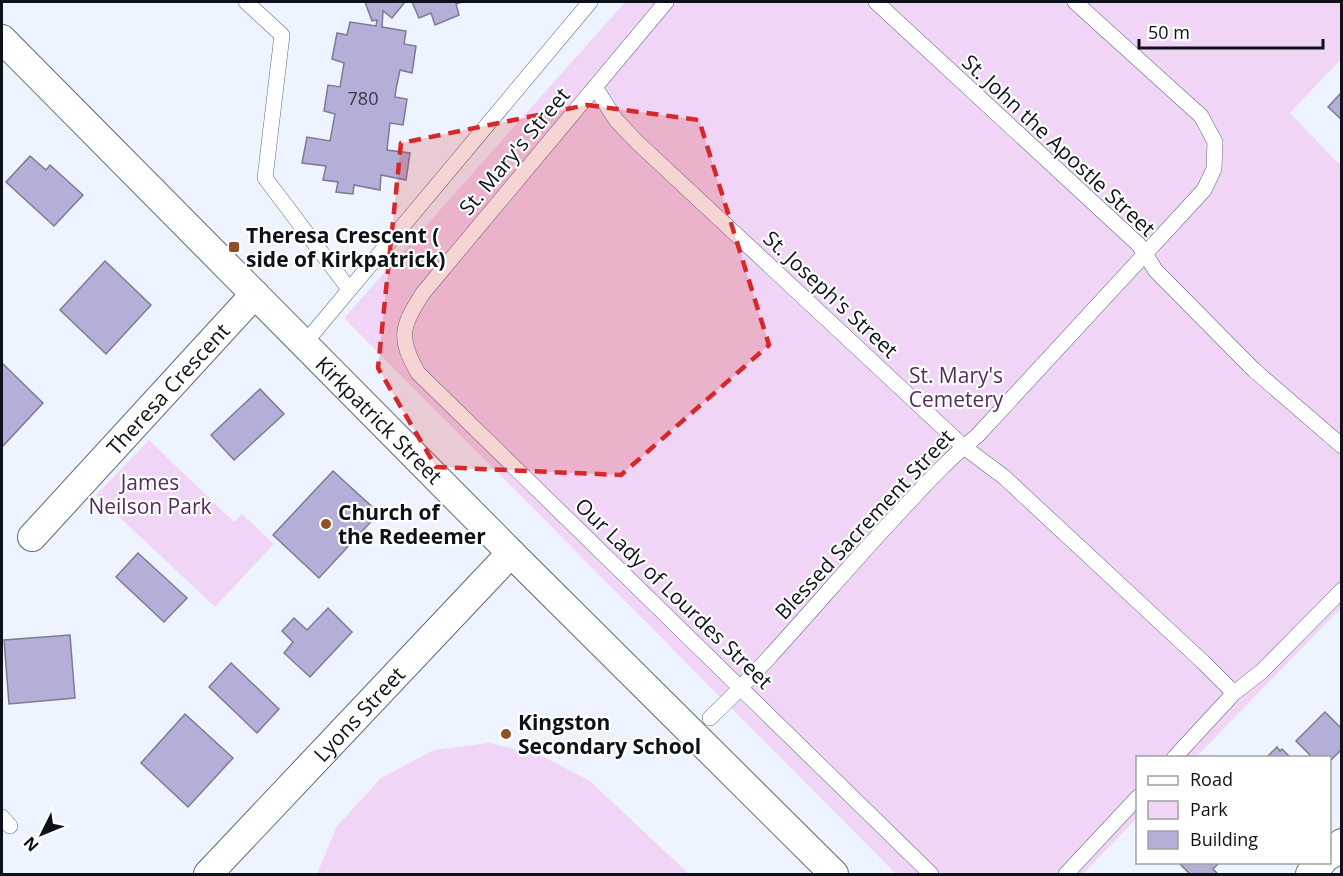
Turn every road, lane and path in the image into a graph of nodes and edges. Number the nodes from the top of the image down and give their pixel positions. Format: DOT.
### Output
graph roads {
  1 [pos="246,2"];
  2 [pos="590,2"];
  3 [pos="666,2"];
  4 [pos="876,2"];
  5 [pos="1075,2"];
  6 [pos="2,39"];
  7 [pos="595,87"];
  8 [pos="1145,255"];
  9 [pos="350,289"];
  10 [pos="255,294"];
  11 [pos="404,333"];
  12 [pos="304,344"];
  13 [pos="1341,446"];
  14 [pos="964,447"];
  15 [pos="32,537"];
  16 [pos="511,554"];
  17 [pos="1341,590"];
  18 [pos="742,688"];
  19 [pos="1234,693"];
  20 [pos="710,718"];
  21 [pos="1176,756"];
  22 [pos="1136,798"];
  23 [pos="208,874"];
  24 [pos="834,874"];
  25 [pos="931,874"];
  26 [pos="1066,874"];
  1 -- 9 [label="lane"];
  2 -- 9 [label="lane"];
  3 -- 7 [label="lane, St. Mary's Street"];
  4 -- 8 [label="lane, St. John the Apostle Street"];
  5 -- 8 [label="lane, Blessed Sacrement Street"];
  6 -- 10 [label="street, Kirkpatrick Street"];
  7 -- 11 [label="lane, St. Mary's Street"];
  7 -- 14 [label="lane, St. Joseph's Street"];
  8 -- 13 [label="lane, St. John the Apostle Street"];
  8 -- 14 [label="lane, Blessed Sacrement Street"];
  9 -- 12 [label="lane"];
  10 -- 12 [label="street, Kirkpatrick Street"];
  10 -- 15 [label="street, Theresa Crescent"];
  11 -- 18 [label="lane, Our Lady of Lourdes Street"];
  12 -- 16 [label="street, Kirkpatrick Street"];
  14 -- 18 [label="lane, Blessed Sacrement Street"];
  14 -- 19 [label="lane, St. Joseph's Street"];
  16 -- 23 [label="street, Lyons Street"];
  16 -- 24 [label="street, Kirkpatrick Street"];
  17 -- 19 [label="lane"];
  18 -- 20 [label="lane, Blessed Sacrement Street"];
  18 -- 25 [label="lane, Our Lady of Lourdes Street"];
  19 -- 21 [label="lane"];
  22 -- 26 [label="lane"];
}
